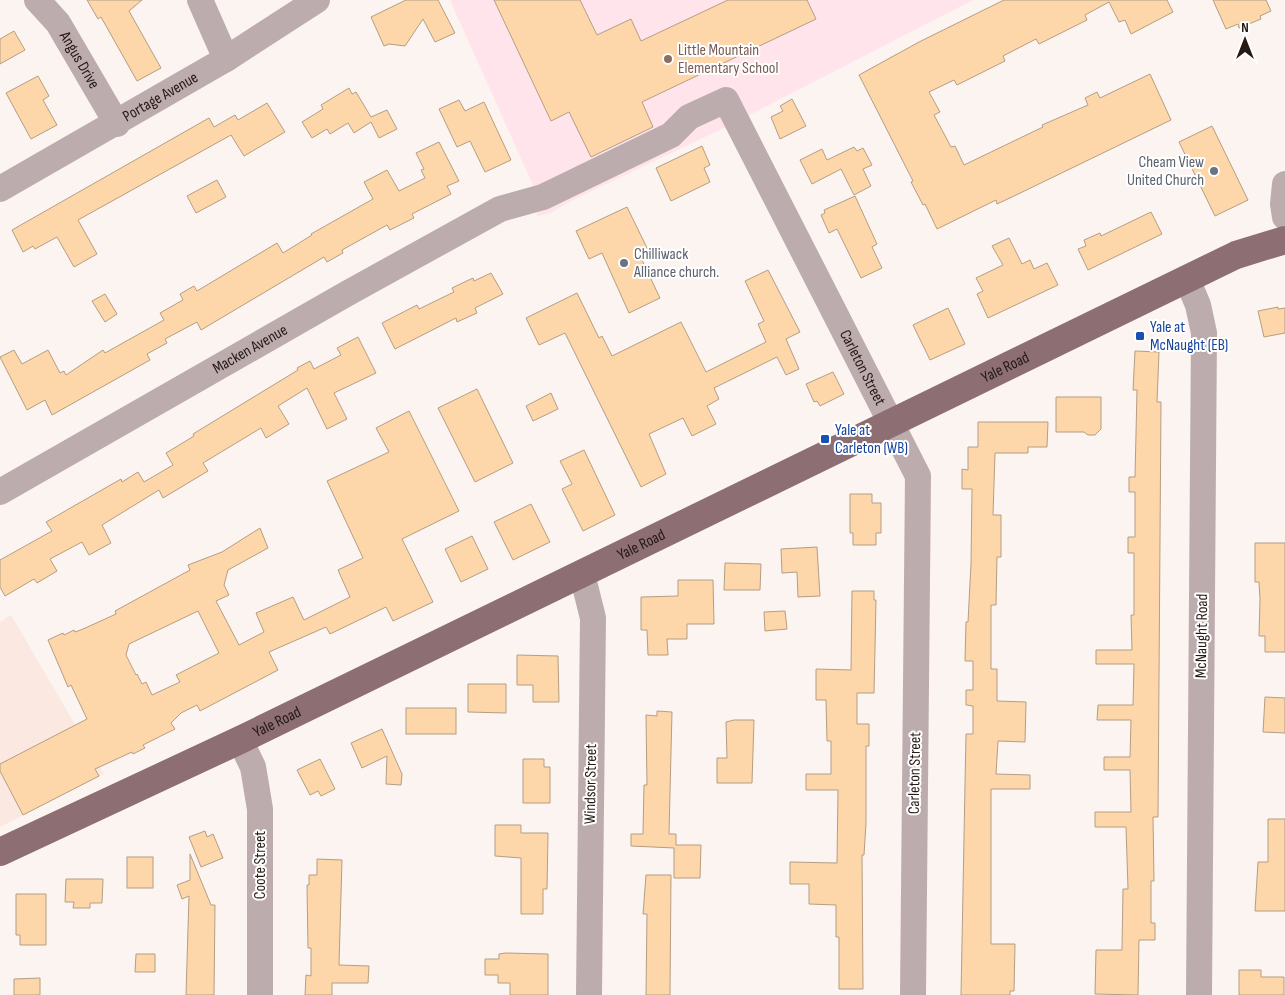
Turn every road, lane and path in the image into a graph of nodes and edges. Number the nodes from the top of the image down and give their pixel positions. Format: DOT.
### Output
graph roads {
  1 [pos="37,0"];
  2 [pos="200,0"];
  3 [pos="317,0"];
  4 [pos="226,60"];
  5 [pos="117,124"];
  6 [pos="1285,184"];
  7 [pos="0,188"];
  8 [pos="500,209"];
  9 [pos="1285,217"];
  10 [pos="1285,240"];
  11 [pos="1187,279"];
  12 [pos="891,422"];
  13 [pos="0,492"];
  14 [pos="582,574"];
  15 [pos="240,740"];
  16 [pos="0,852"];
  17 [pos="260,995"];
  18 [pos="588,995"];
  19 [pos="913,995"];
  20 [pos="1199,995"];
  1 -- 5 [label="street, Angus Drive"];
  2 -- 4 [label="street"];
  3 -- 4 [label="street, Portage Avenue"];
  4 -- 5 [label="street, Portage Avenue"];
  5 -- 7 [label="street, Portage Avenue"];
  6 -- 9 [label="street"];
  8 -- 12 [label="street, Carleton Street"];
  8 -- 13 [label="street, Macken Avenue"];
  10 -- 11 [label="main road, Yale Road"];
  11 -- 12 [label="main road, Yale Road"];
  11 -- 20 [label="street, McNaught Road"];
  12 -- 14 [label="main road, Yale Road"];
  12 -- 19 [label="street, Carleton Street"];
  14 -- 15 [label="main road, Yale Road"];
  14 -- 18 [label="street, Windsor Street"];
  15 -- 16 [label="main road, Yale Road"];
  15 -- 17 [label="street, Coote Street"];
}
